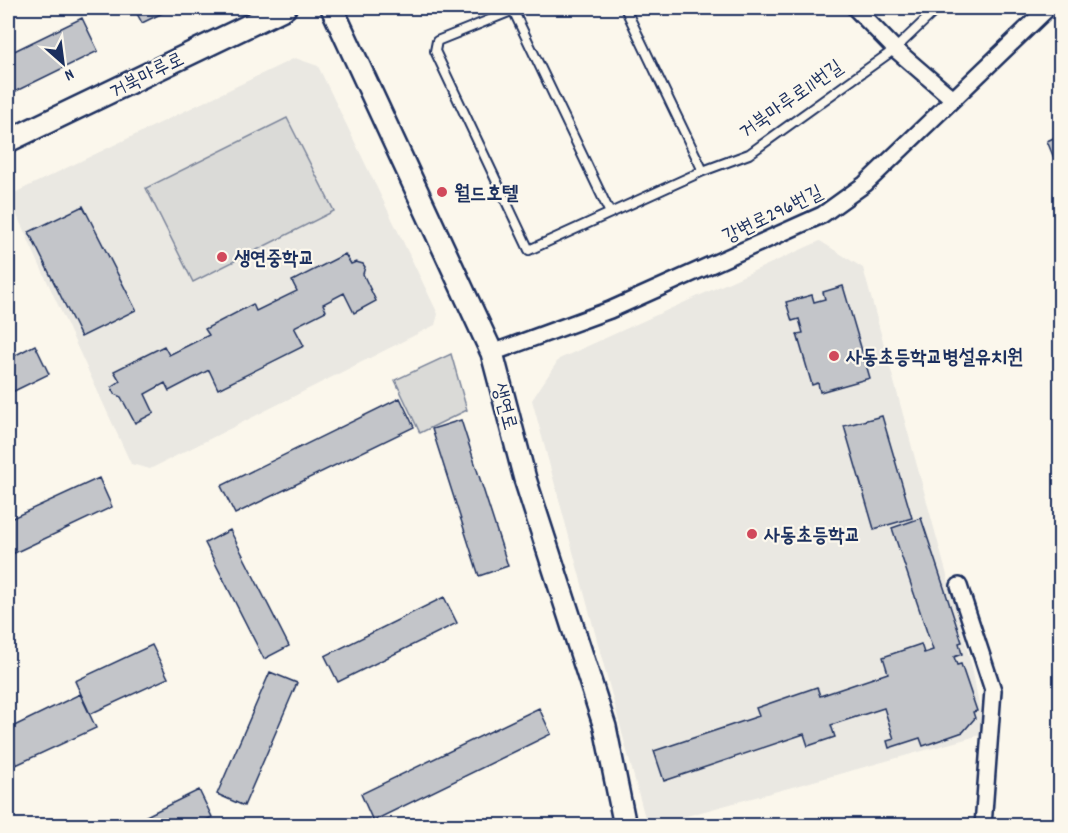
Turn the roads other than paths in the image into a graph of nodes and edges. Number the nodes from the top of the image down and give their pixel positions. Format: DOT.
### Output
graph roads {
  1 [pos="285,8"];
  2 [pos="332,8"];
  3 [pos="625,8"];
  4 [pos="855,8"];
  5 [pos="939,8"];
  6 [pos="1048,8"];
  7 [pos="516,9"];
  8 [pos="895,49"];
  9 [pos="953,99"];
  10 [pos="8,141"];
  11 [pos="703,171"];
  12 [pos="610,213"];
  13 [pos="492,353"];
  14 [pos="959,586"];
  15 [pos="625,825"];
  16 [pos="983,825"];
  1 -- 10 [label="street, 거북마루로"];
  2 -- 13 [label="street, 생연로"];
  3 -- 11 [label="lane"];
  4 -- 8 [label="street"];
  5 -- 8 [label="lane, 거북마루로11번길"];
  6 -- 9 [label="street, 강변로296번길"];
  7 -- 12 [label="lane"];
  7 -- 12 [label="lane"];
  8 -- 9 [label="street"];
  8 -- 11 [label="lane, 거북마루로11번길"];
  9 -- 13 [label="street, 강변로296번길"];
  11 -- 12 [label="lane"];
  13 -- 15 [label="street, 생연로"];
  14 -- 16 [label="street"];
}
